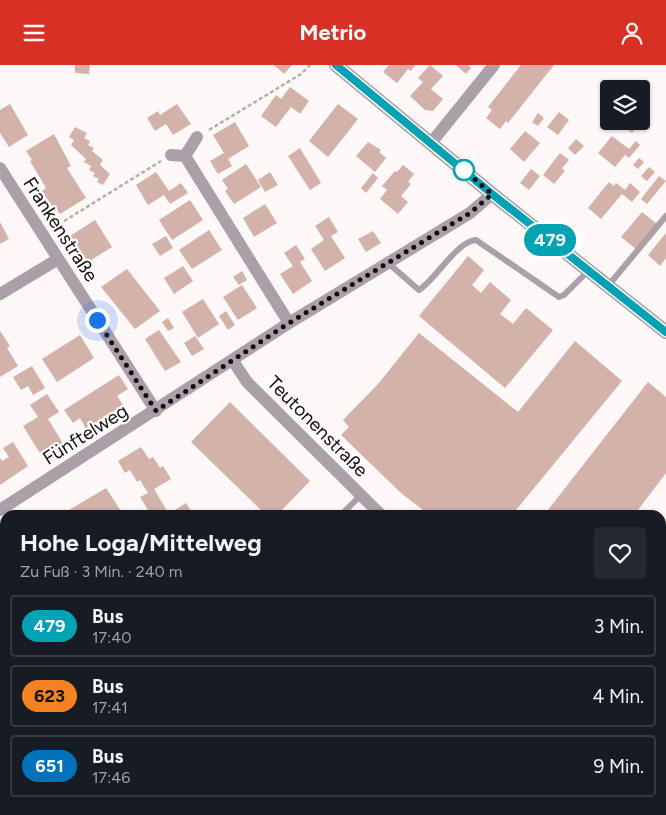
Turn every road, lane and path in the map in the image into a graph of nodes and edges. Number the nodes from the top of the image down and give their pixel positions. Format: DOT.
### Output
graph roads {
  1 [pos="310,65"];
  2 [pos="336,65"];
  3 [pos="494,65"];
  4 [pos="197,137"];
  5 [pos="431,143"];
  6 [pos="171,155"];
  7 [pos="185,156"];
  8 [pos="0,168"];
  9 [pos="492,194"];
  10 [pos="666,216"];
  11 [pos="43,235"];
  12 [pos="58,259"];
  13 [pos="388,263"];
  14 [pos="588,271"];
  15 [pos="608,286"];
  16 [pos="0,294"];
  17 [pos="289,323"];
  18 [pos="666,332"];
  19 [pos="233,361"];
  20 [pos="156,411"];
  21 [pos="360,495"];
  22 [pos="0,510"];
  23 [pos="346,510"];
  24 [pos="376,510"];
  1 -- 4 [label="path"];
  2 -- 5 [label="street"];
  3 -- 5 [label="street"];
  4 -- 7 [label="street"];
  5 -- 9 [label="street"];
  6 -- 7 [label="street"];
  6 -- 11 [label="path"];
  7 -- 17 [label="street"];
  8 -- 11 [label="street, Frankenstraße"];
  9 -- 13 [label="street, Fünftelweg"];
  9 -- 14 [label="street"];
  10 -- 15 [label="lane"];
  11 -- 12 [label="street, Frankenstraße"];
  12 -- 16 [label="street"];
  12 -- 20 [label="street, Frankenstraße"];
  13 -- 14 [label="lane"];
  13 -- 17 [label="street, Fünftelweg"];
  14 -- 15 [label="street"];
  15 -- 18 [label="street"];
  17 -- 19 [label="street, Fünftelweg"];
  19 -- 20 [label="street, Fünftelweg"];
  19 -- 21 [label="street, Teutonenstraße"];
  20 -- 22 [label="street, Fünftelweg"];
  21 -- 23 [label="lane"];
  21 -- 24 [label="street, Teutonenstraße"];
}
